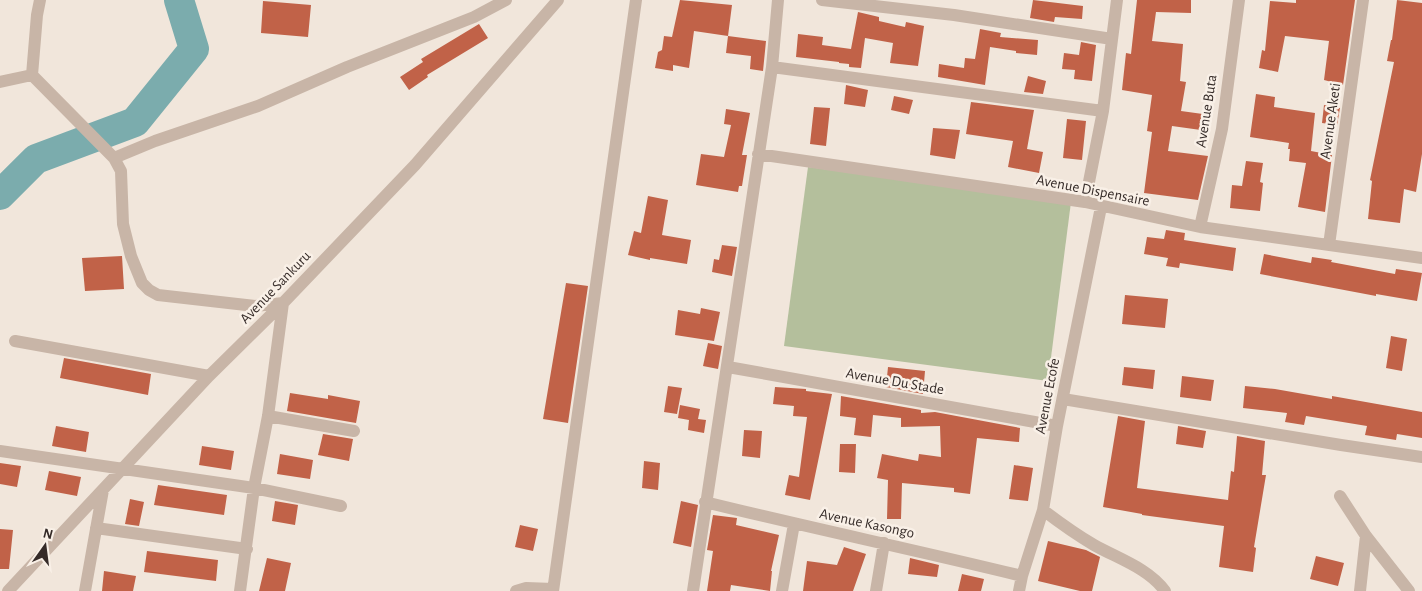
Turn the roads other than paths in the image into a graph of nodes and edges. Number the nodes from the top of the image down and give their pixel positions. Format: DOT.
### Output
graph roads {
  1 [pos="40,0"];
  2 [pos="506,0"];
  3 [pos="558,0"];
  4 [pos="636,0"];
  5 [pos="778,0"];
  6 [pos="822,0"];
  7 [pos="1118,0"];
  8 [pos="1239,0"];
  9 [pos="1362,0"];
  10 [pos="1112,39"];
  11 [pos="772,66"];
  12 [pos="32,75"];
  13 [pos="1,82"];
  14 [pos="1103,111"];
  15 [pos="758,154"];
  16 [pos="114,158"];
  17 [pos="1085,202"];
  18 [pos="1101,206"];
  19 [pos="1200,227"];
  20 [pos="1329,246"];
  21 [pos="1422,258"];
  22 [pos="283,304"];
  23 [pos="15,341"];
  24 [pos="728,367"];
  25 [pos="209,376"];
  26 [pos="1063,398"];
  27 [pos="268,416"];
  28 [pos="1056,426"];
  29 [pos="354,431"];
  30 [pos="0,451"];
  31 [pos="1422,457"];
  32 [pos="123,468"];
  33 [pos="254,488"];
  34 [pos="103,490"];
  35 [pos="1340,496"];
  36 [pos="705,502"];
  37 [pos="341,506"];
  38 [pos="1044,510"];
  39 [pos="794,524"];
  40 [pos="96,528"];
  41 [pos="1366,536"];
  42 [pos="884,543"];
  43 [pos="247,549"];
  44 [pos="1022,576"];
  45 [pos="553,590"];
  46 [pos="8,591"];
  47 [pos="85,591"];
  48 [pos="240,591"];
  49 [pos="516,591"];
  50 [pos="693,591"];
  51 [pos="782,591"];
  52 [pos="876,591"];
  53 [pos="1019,591"];
  54 [pos="1165,591"];
  55 [pos="1360,591"];
  56 [pos="1409,591"];
  1 -- 12 [label="street"];
  2 -- 16 [label="street"];
  3 -- 22 [label="street, Avenue Sankuru"];
  4 -- 45 [label="street"];
  5 -- 11 [label="street"];
  6 -- 10 [label="street"];
  7 -- 10 [label="street"];
  8 -- 19 [label="street, Avenue Buta"];
  9 -- 20 [label="street, Avenue Aketi"];
  10 -- 14 [label="street"];
  11 -- 14 [label="street"];
  11 -- 15 [label="street"];
  12 -- 13 [label="street"];
  12 -- 16 [label="street"];
  14 -- 17 [label="street"];
  15 -- 17 [label="street, Avenue Dispensaire"];
  15 -- 24 [label="street"];
  16 -- 22 [label="street"];
  17 -- 18 [label="street, Avenue Dispensaire"];
  18 -- 19 [label="street, Avenue Dispensaire"];
  18 -- 26 [label="street, Avenue Ecofe"];
  19 -- 20 [label="street, Avenue Dispensaire"];
  20 -- 21 [label="street, Avenue Dispensaire"];
  22 -- 25 [label="street, Avenue Sankuru"];
  22 -- 27 [label="street"];
  23 -- 25 [label="street"];
  24 -- 28 [label="street, Avenue Du Stade"];
  24 -- 36 [label="street"];
  25 -- 32 [label="street, Avenue Sankuru"];
  26 -- 28 [label="street, Avenue Ecofe"];
  26 -- 31 [label="street"];
  27 -- 29 [label="street"];
  27 -- 33 [label="street"];
  28 -- 38 [label="street, Avenue Ecofe"];
  30 -- 32 [label="street"];
  32 -- 33 [label="street"];
  32 -- 34 [label="street, Avenue Sankuru"];
  33 -- 37 [label="street"];
  33 -- 43 [label="street"];
  34 -- 40 [label="street"];
  34 -- 46 [label="street, Avenue Sankuru"];
  35 -- 41 [label="street"];
  36 -- 39 [label="street, Avenue Kasongo"];
  36 -- 50 [label="street"];
  38 -- 44 [label="street, Avenue Ecofe"];
  38 -- 54 [label="street"];
  39 -- 42 [label="street, Avenue Kasongo"];
  39 -- 51 [label="street"];
  40 -- 43 [label="street"];
  40 -- 47 [label="street"];
  41 -- 55 [label="street"];
  41 -- 56 [label="street"];
  42 -- 44 [label="street, Avenue Kasongo"];
  42 -- 52 [label="street"];
  43 -- 48 [label="street"];
  44 -- 53 [label="street, Avenue Ecofe"];
  45 -- 49 [label="street"];
}
